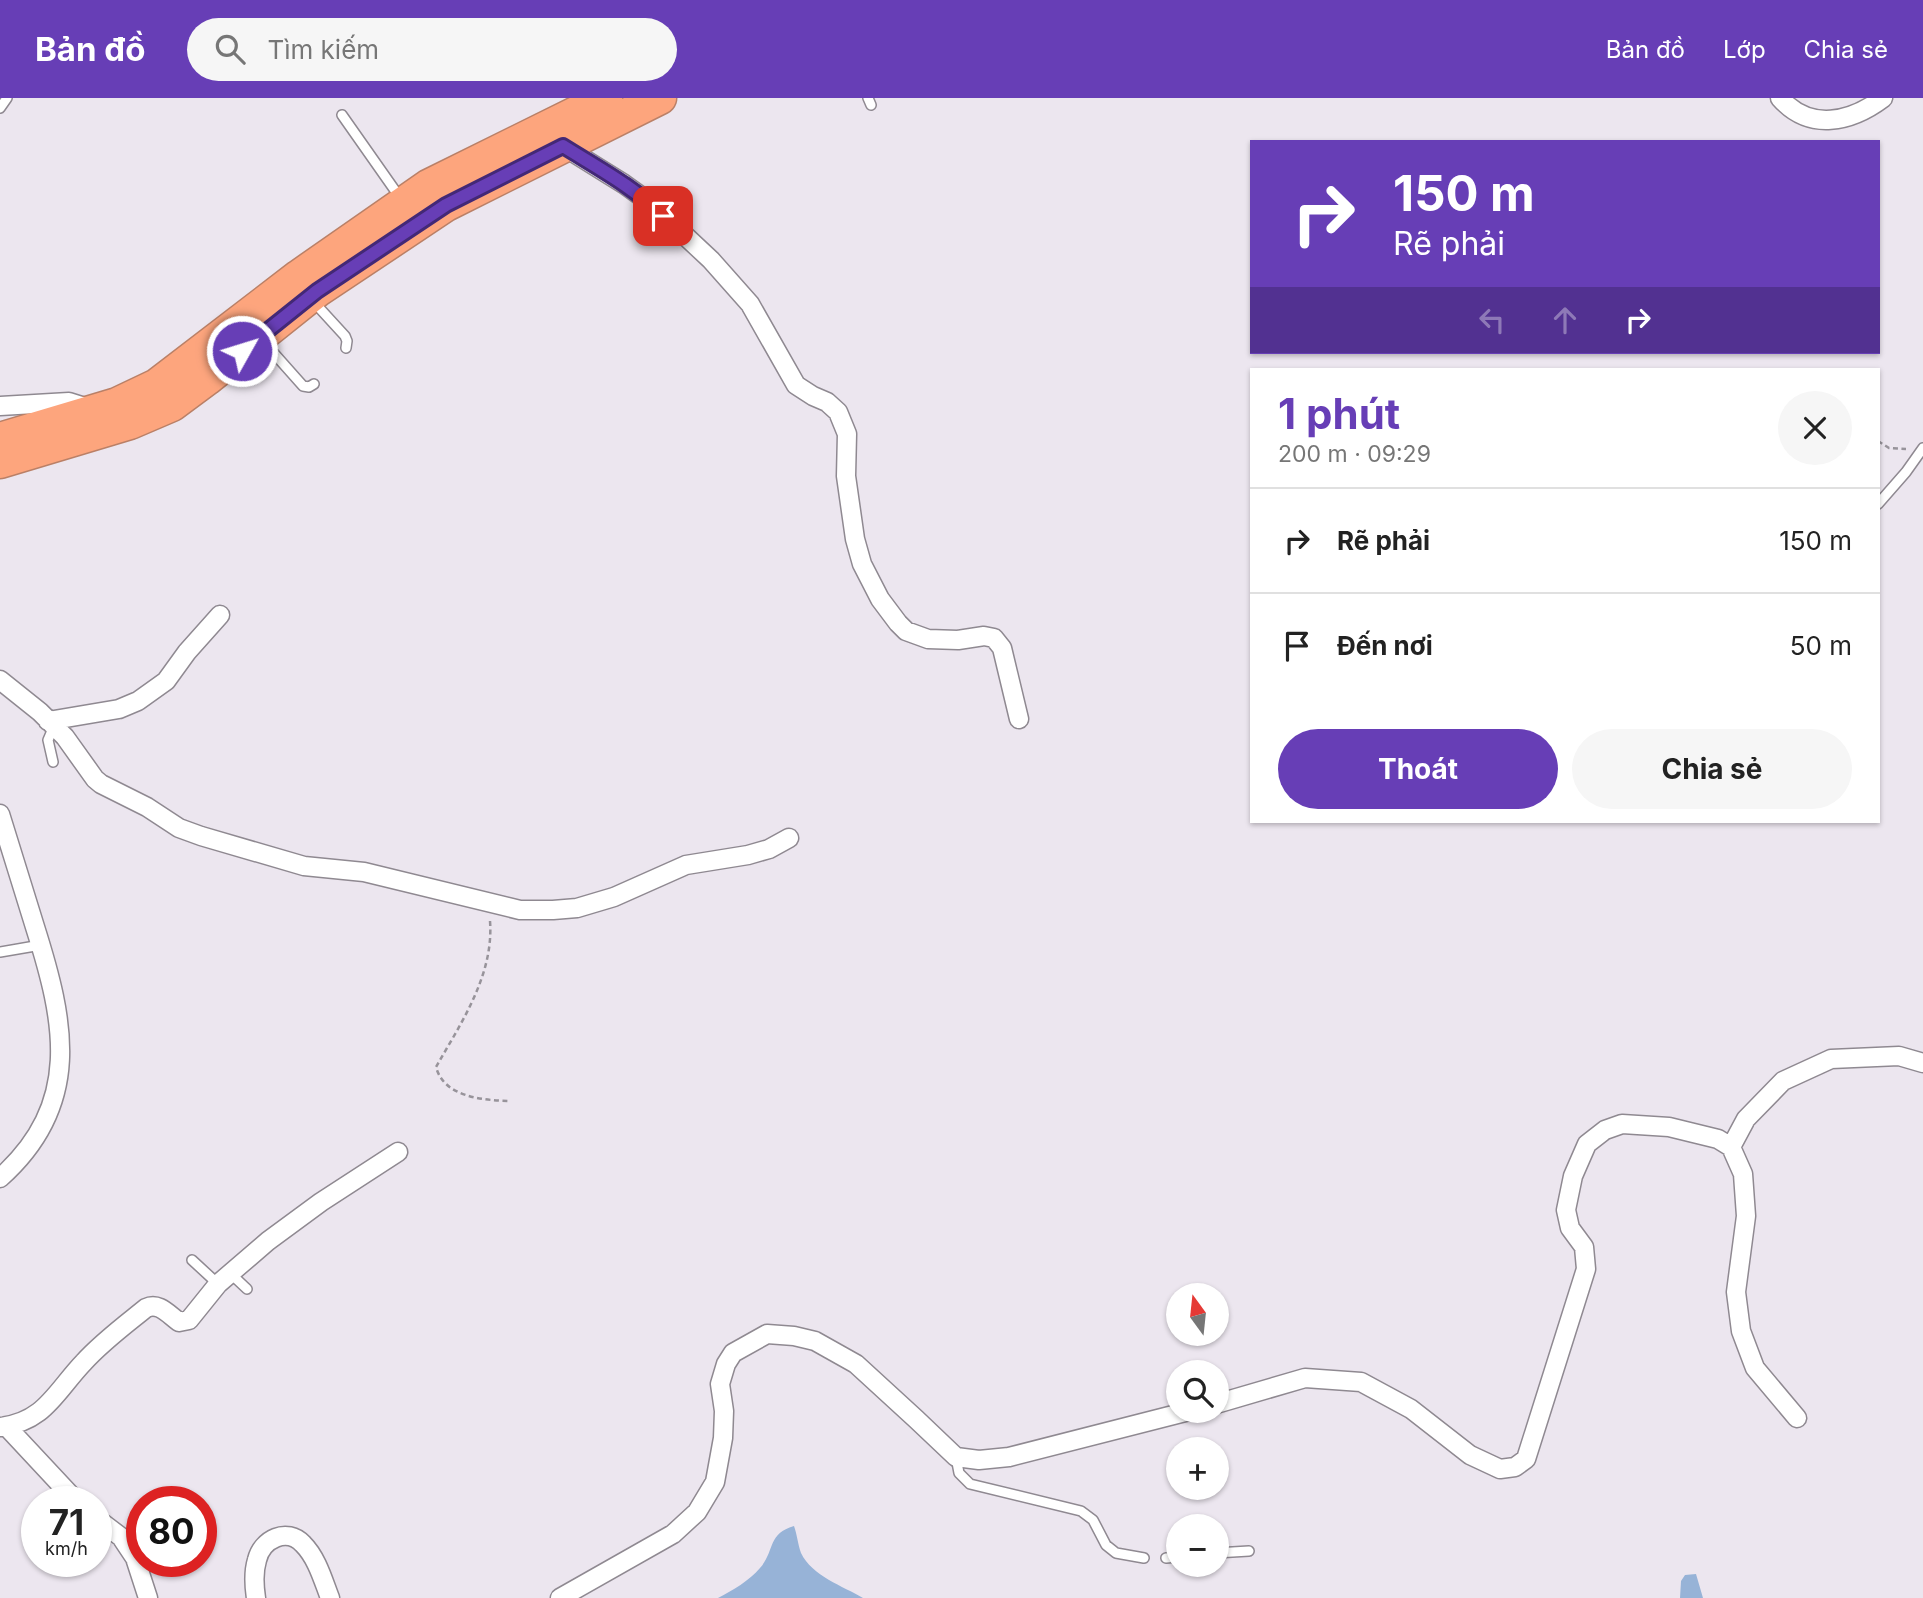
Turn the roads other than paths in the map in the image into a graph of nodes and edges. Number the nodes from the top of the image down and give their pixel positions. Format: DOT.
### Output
graph roads {
  1 [pos="7,98"];
  2 [pos="606,98"];
  3 [pos="660,98"];
  4 [pos="1780,98"];
  5 [pos="1883,98"];
  6 [pos="0,108"];
  7 [pos="342,115"];
  8 [pos="563,146"];
  9 [pos="411,213"];
  10 [pos="309,297"];
  11 [pos="259,337"];
  12 [pos="346,348"];
  13 [pos="314,384"];
  14 [pos="0,406"];
  15 [pos="97,422"];
  16 [pos="0,439"];
  17 [pos="1923,448"];
  18 [pos="0,462"];
  19 [pos="1880,502"];
  20 [pos="220,615"];
  21 [pos="0,680"];
  22 [pos="1019,719"];
  23 [pos="51,723"];
  24 [pos="52,762"];
  25 [pos="0,814"];
  26 [pos="789,838"];
  27 [pos="41,945"];
  28 [pos="0,952"];
  29 [pos="1923,1063"];
  30 [pos="1731,1147"];
  31 [pos="398,1152"];
  32 [pos="0,1178"];
  33 [pos="192,1260"];
  34 [pos="224,1278"];
  35 [pos="247,1289"];
  36 [pos="1229,1400"];
  37 [pos="1166,1417"];
  38 [pos="1797,1418"];
  39 [pos="3,1426"];
  40 [pos="956,1457"];
  41 [pos="61,1486"];
  42 [pos="112,1530"];
  43 [pos="1249,1550"];
  44 [pos="1229,1552"];
  45 [pos="1144,1558"];
  46 [pos="148,1598"];
  47 [pos="256,1598"];
  48 [pos="330,1598"];
  49 [pos="560,1598"];
  1 -- 6 [label="lane"];
  2 -- 9 [label="highway"];
  3 -- 8 [label="highway"];
  4 -- 5 [label="street"];
  7 -- 9 [label="lane"];
  8 -- 9 [label="highway"];
  8 -- 22 [label="street"];
  9 -- 10 [label="highway"];
  9 -- 15 [label="highway"];
  10 -- 11 [label="highway"];
  10 -- 12 [label="lane"];
  11 -- 13 [label="lane"];
  11 -- 15 [label="highway"];
  14 -- 15 [label="street"];
  15 -- 16 [label="highway"];
  15 -- 18 [label="highway"];
  17 -- 19 [label="lane"];
  20 -- 23 [label="street"];
  21 -- 23 [label="street"];
  23 -- 24 [label="lane"];
  23 -- 26 [label="street"];
  25 -- 27 [label="street"];
  27 -- 28 [label="lane"];
  27 -- 32 [label="street"];
  29 -- 30 [label="street"];
  30 -- 36 [label="street"];
  30 -- 38 [label="street"];
  31 -- 34 [label="street"];
  33 -- 34 [label="lane"];
  34 -- 35 [label="lane"];
  34 -- 39 [label="street"];
  37 -- 40 [label="street"];
  39 -- 41 [label="street"];
  40 -- 45 [label="lane"];
  40 -- 49 [label="street"];
  42 -- 46 [label="street"];
  43 -- 44 [label="lane"];
  47 -- 48 [label="street"];
}
